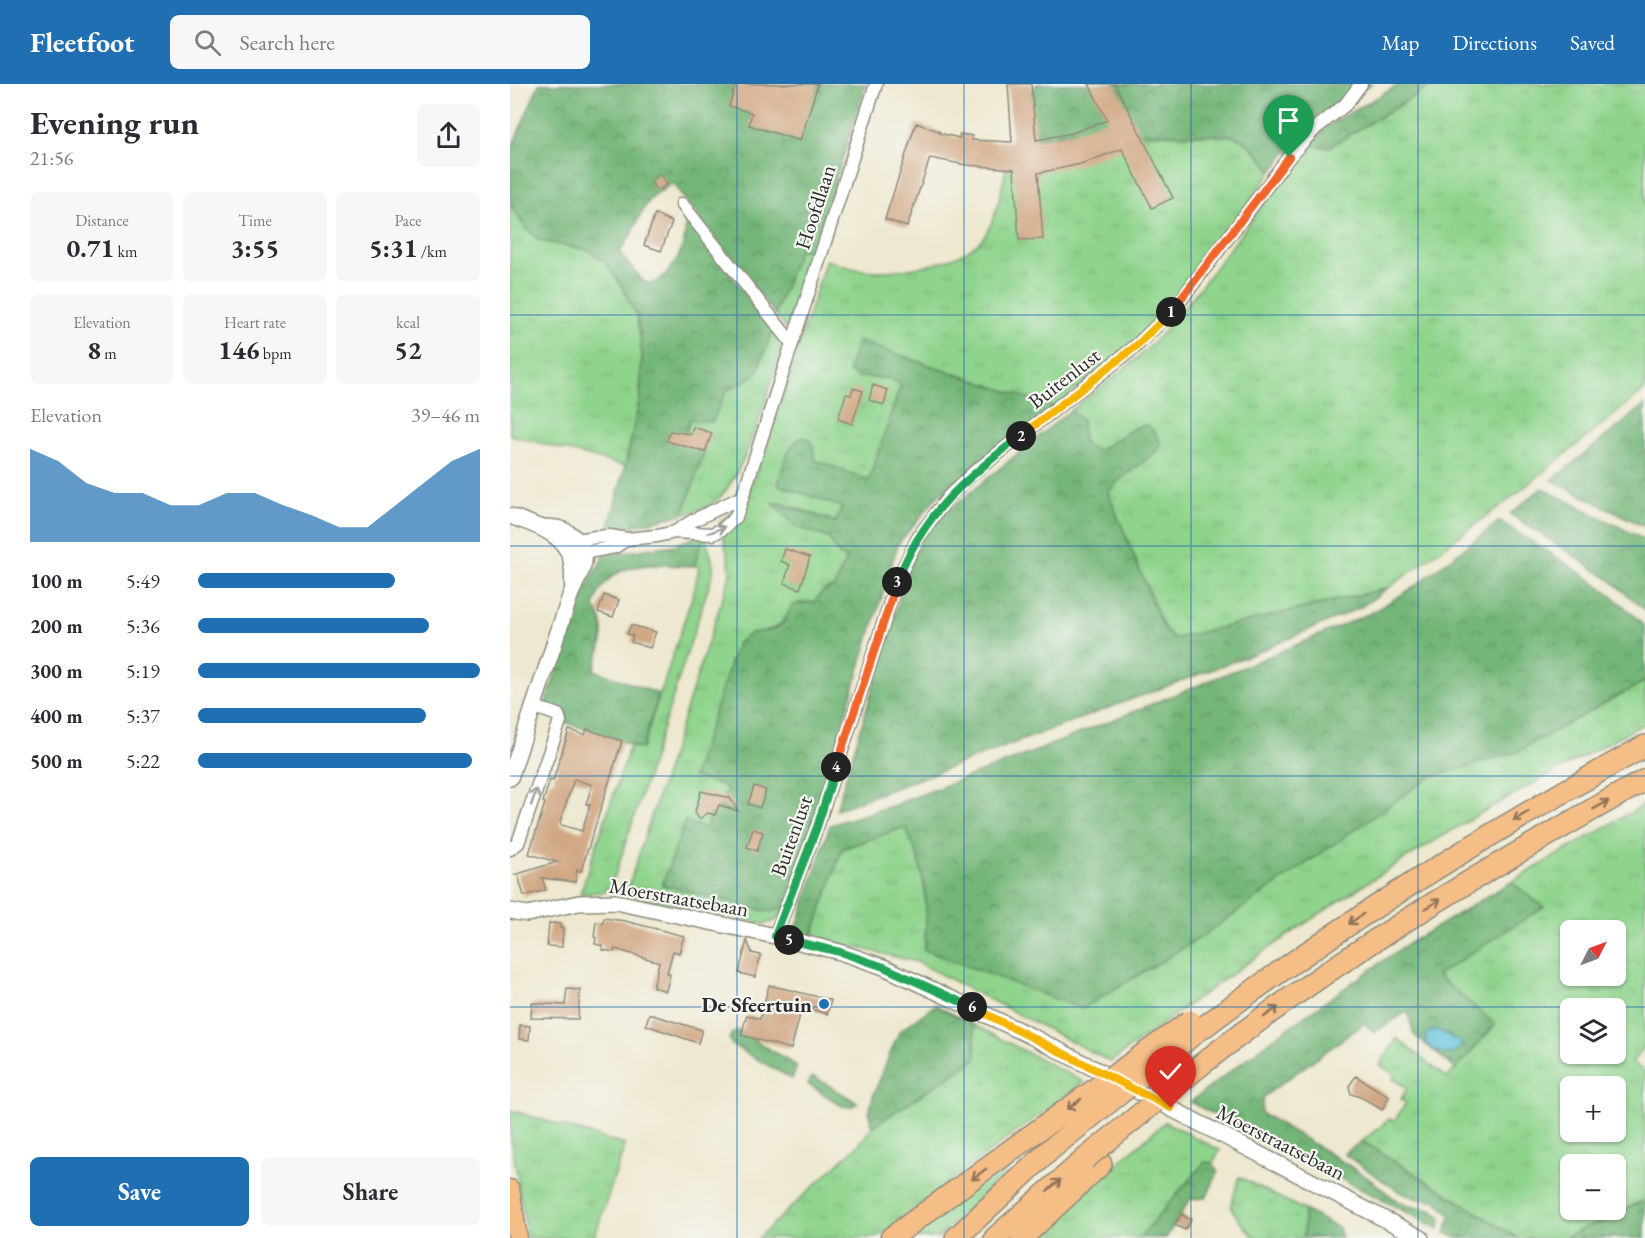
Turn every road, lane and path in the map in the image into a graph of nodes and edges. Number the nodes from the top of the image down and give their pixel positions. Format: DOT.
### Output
graph roads {
  1 [pos="876,84"];
  2 [pos="1361,84"];
  3 [pos="681,204"];
  4 [pos="791,342"];
  5 [pos="740,498"];
  6 [pos="510,516"];
  7 [pos="675,532"];
  8 [pos="577,549"];
  9 [pos="532,706"];
  10 [pos="1645,746"];
  11 [pos="510,778"];
  12 [pos="1645,780"];
  13 [pos="510,849"];
  14 [pos="510,911"];
  15 [pos="775,936"];
  16 [pos="1195,1025"];
  17 [pos="1093,1161"];
  18 [pos="510,1189"];
  19 [pos="518,1238"];
  20 [pos="891,1238"];
  21 [pos="956,1238"];
  22 [pos="995,1238"];
  23 [pos="1022,1238"];
  24 [pos="1421,1238"];
  1 -- 4 [label="street, Hoofdlaan"];
  2 -- 15 [label="street, Buitenlust"];
  3 -- 4 [label="street"];
  4 -- 5 [label="street, Hoofdlaan"];
  5 -- 7 [label="street, Hoofdlaan"];
  7 -- 5 [label="street, Hoofdlaan, one-way"];
  6 -- 8 [label="street"];
  7 -- 8 [label="street, Hoofdlaan"];
  8 -- 9 [label="street"];
  9 -- 11 [label="street"];
  13 -- 9 [label="street, one-way"];
  10 -- 16 [label="highway, one-way"];
  17 -- 12 [label="highway, one-way, bridge"];
  14 -- 15 [label="street, Moerstraatsebaan"];
  15 -- 24 [label="street, Moerstraatsebaan"];
  16 -- 20 [label="highway, one-way, bridge"];
  16 -- 21 [label="highway, bridge"];
  22 -- 17 [label="highway, one-way"];
  17 -- 23 [label="highway"];
  18 -- 19 [label="main road"];
}
